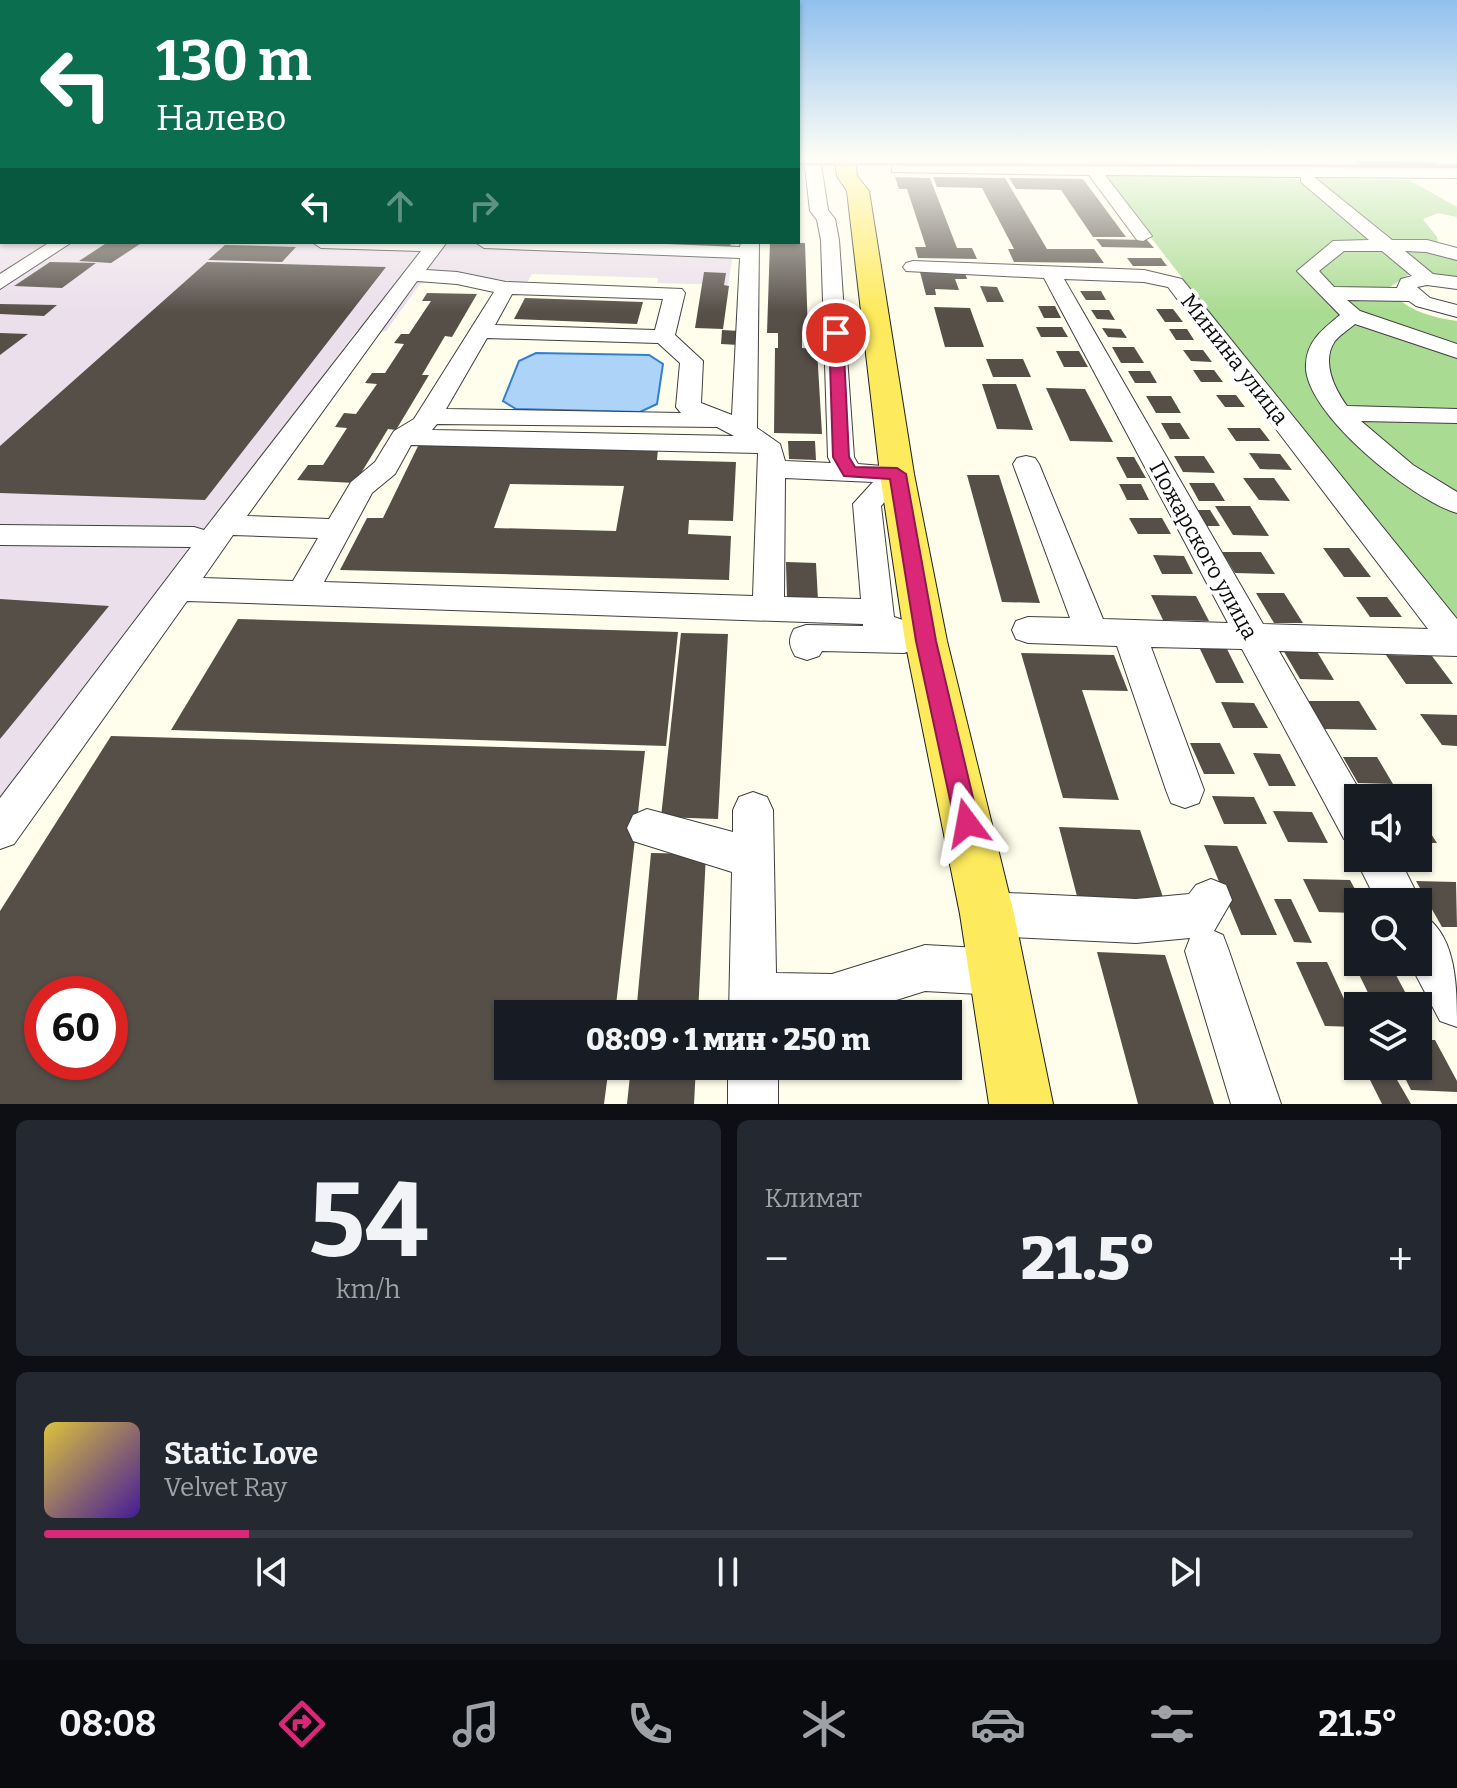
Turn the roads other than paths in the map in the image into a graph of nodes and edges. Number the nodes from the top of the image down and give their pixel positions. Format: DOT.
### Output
graph roads {
  1 [pos="819,210"];
  2 [pos="861,210"];
  3 [pos="1123,210"];
  4 [pos="1344,210"];
  5 [pos="1143,236"];
  6 [pos="60,244"];
  7 [pos="370,244"];
  8 [pos="427,244"];
  9 [pos="434,244"];
  10 [pos="590,244"];
  11 [pos="1387,245"];
  12 [pos="750,247"];
  13 [pos="1457,254"];
  14 [pos="913,267"];
  15 [pos="1051,273"];
  16 [pos="411,275"];
  17 [pos="1427,279"];
  18 [pos="0,283"];
  19 [pos="1457,283"];
  20 [pos="506,288"];
  21 [pos="1330,293"];
  22 [pos="1412,295"];
  23 [pos="1457,311"];
  24 [pos="1352,316"];
  25 [pos="480,331"];
  26 [pos="664,337"];
  27 [pos="1457,351"];
  28 [pos="1339,413"];
  29 [pos="428,416"];
  30 [pos="1457,416"];
  31 [pos="719,421"];
  32 [pos="403,437"];
  33 [pos="760,449"];
  34 [pos="1026,464"];
  35 [pos="850,473"];
  36 [pos="897,474"];
  37 [pos="1457,504"];
  38 [pos="337,529"];
  39 [pos="209,531"];
  40 [pos="0,535"];
  41 [pos="178,589"];
  42 [pos="302,593"];
  43 [pos="768,609"];
  44 [pos="877,612"];
  45 [pos="1028,630"];
  46 [pos="1091,631"];
  47 [pos="1129,632"];
  48 [pos="1253,637"];
  49 [pos="926,641"];
  50 [pos="1457,643"];
  51 [pos="807,647"];
  52 [pos="1185,790"];
  53 [pos="1344,801"];
  54 [pos="753,810"];
  55 [pos="647,828"];
  56 [pos="0,830"];
  57 [pos="753,858"];
  58 [pos="1211,900"];
  59 [pos="987,914"];
  60 [pos="1207,951"];
  61 [pos="1432,959"];
  62 [pos="997,972"];
  63 [pos="753,1000"];
  64 [pos="802,1000"];
  65 [pos="1457,1004"];
  66 [pos="753,1080"];
  67 [pos="753,1104"];
  68 [pos="1021,1104"];
  69 [pos="1256,1104"];
  1 -- 35 [label="street"];
  2 -- 36 [label="main road"];
  3 -- 5 [label="street"];
  4 -- 11 [label="street"];
  6 -- 18 [label="street"];
  7 -- 8 [label="street"];
  9 -- 16 [label="street"];
  10 -- 12 [label="street"];
  11 -- 13 [label="street"];
  11 -- 17 [label="street"];
  11 -- 21 [label="street"];
  12 -- 33 [label="street"];
  14 -- 15 [label="street, Минина улица"];
  15 -- 48 [label="street, Пожарского улица"];
  15 -- 50 [label="street, Минина улица"];
  16 -- 20 [label="street"];
  16 -- 39 [label="street"];
  17 -- 19 [label="street"];
  17 -- 22 [label="street"];
  20 -- 25 [label="street"];
  20 -- 26 [label="street"];
  21 -- 22 [label="street"];
  21 -- 24 [label="street"];
  22 -- 23 [label="street"];
  24 -- 27 [label="street"];
  24 -- 28 [label="street"];
  25 -- 26 [label="street"];
  25 -- 29 [label="street"];
  26 -- 31 [label="street"];
  28 -- 30 [label="street"];
  28 -- 37 [label="street"];
  29 -- 31 [label="street"];
  29 -- 32 [label="street"];
  31 -- 33 [label="street"];
  32 -- 33 [label="street"];
  32 -- 38 [label="street"];
  33 -- 35 [label="street"];
  33 -- 43 [label="street"];
  34 -- 46 [label="street"];
  35 -- 36 [label="street"];
  36 -- 44 [label="street"];
  36 -- 49 [label="main road"];
  38 -- 39 [label="street"];
  38 -- 42 [label="street"];
  39 -- 40 [label="street"];
  39 -- 41 [label="street"];
  41 -- 42 [label="street"];
  41 -- 56 [label="street"];
  42 -- 43 [label="street"];
  43 -- 44 [label="street"];
  44 -- 49 [label="street"];
  45 -- 46 [label="street"];
  46 -- 47 [label="street"];
  47 -- 48 [label="street"];
  47 -- 52 [label="street"];
  48 -- 50 [label="street"];
  48 -- 53 [label="street, Пожарского улица"];
  49 -- 51 [label="street"];
  49 -- 59 [label="main road"];
  54 -- 57 [label="street"];
  55 -- 57 [label="street"];
  57 -- 63 [label="street"];
  58 -- 59 [label="street"];
  59 -- 62 [label="main road"];
  60 -- 69 [label="street"];
  61 -- 65 [label="street"];
  62 -- 64 [label="street"];
  62 -- 68 [label="main road"];
  66 -- 67 [label="street"];
}
